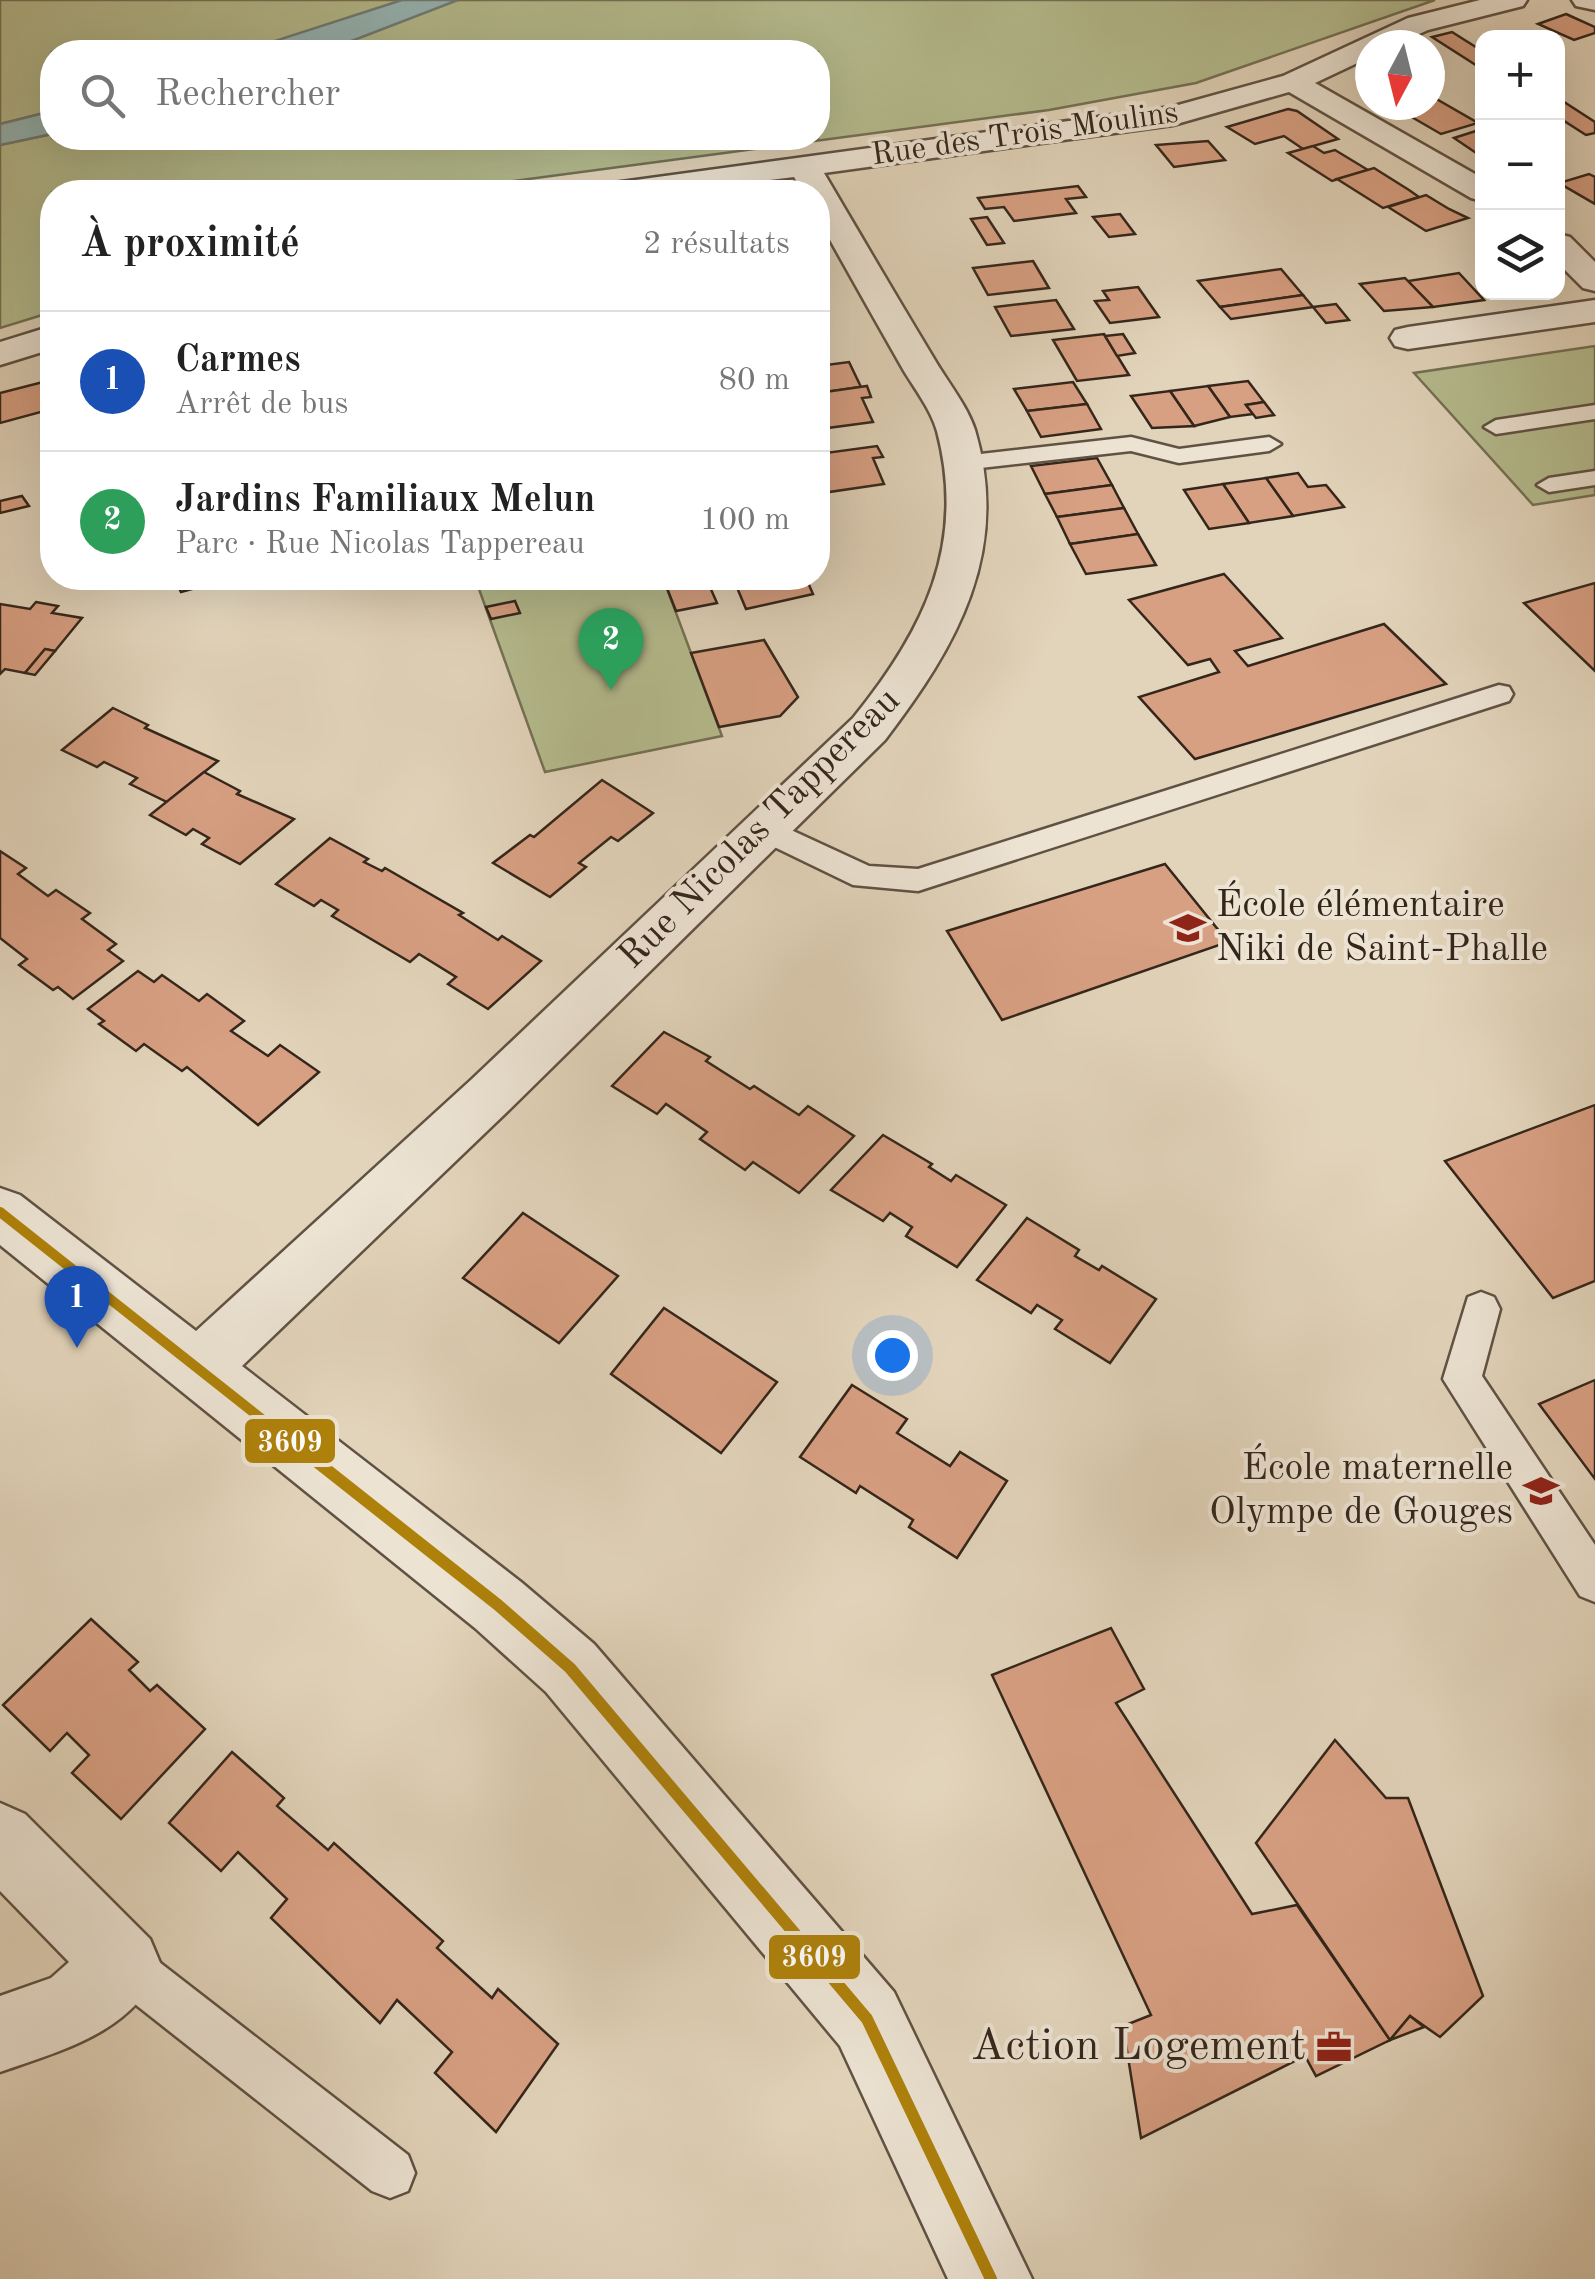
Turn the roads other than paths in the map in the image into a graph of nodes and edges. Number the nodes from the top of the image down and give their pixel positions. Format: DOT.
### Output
graph roads {
  1 [pos="1513,0"];
  2 [pos="1586,0"];
  3 [pos="1595,2"];
  4 [pos="1405,30"];
  5 [pos="1355,53"];
  6 [pos="1293,82"];
  7 [pos="804,166"];
  8 [pos="700,180"];
  9 [pos="812,180"];
  10 [pos="1475,186"];
  11 [pos="830,211"];
  12 [pos="1565,251"];
  13 [pos="1595,281"];
  14 [pos="1595,310"];
  15 [pos="1408,338"];
  16 [pos="40,341"];
  17 [pos="0,354"];
  18 [pos="1595,412"];
  19 [pos="1496,428"];
  20 [pos="1269,444"];
  21 [pos="964,463"];
  22 [pos="1595,478"];
  23 [pos="1549,485"];
  24 [pos="1499,694"];
  25 [pos="765,829"];
  26 [pos="0,1212"];
  27 [pos="1482,1309"];
  28 [pos="199,1367"];
  29 [pos="1595,1582"];
  30 [pos="0,1840"];
  31 [pos="124,1964"];
  32 [pos="0,2034"];
  33 [pos="390,2173"];
  34 [pos="991,2279"];
  1 -- 4 [label="street, Rue des Trois Moulins"];
  2 -- 3 [label="street"];
  5 -- 6 [label="street, Rue des Trois Moulins"];
  6 -- 7 [label="street, Rue des Trois Moulins"];
  6 -- 10 [label="street"];
  7 -- 8 [label="street, Rue des Trois Moulins"];
  7 -- 9 [label="street, Rue Nicolas Tappereau"];
  11 -- 21 [label="street, Rue Nicolas Tappereau"];
  12 -- 13 [label="street"];
  14 -- 15 [label="street"];
  16 -- 17 [label="street"];
  18 -- 19 [label="lane"];
  20 -- 21 [label="lane"];
  21 -- 25 [label="street, Rue Nicolas Tappereau"];
  22 -- 23 [label="lane"];
  24 -- 25 [label="lane"];
  25 -- 28 [label="street, Rue Nicolas Tappereau"];
  26 -- 28 [label="street"];
  27 -- 29 [label="lane"];
  28 -- 34 [label="street"];
  30 -- 31 [label="street"];
  31 -- 32 [label="street"];
  31 -- 33 [label="lane"];
}
